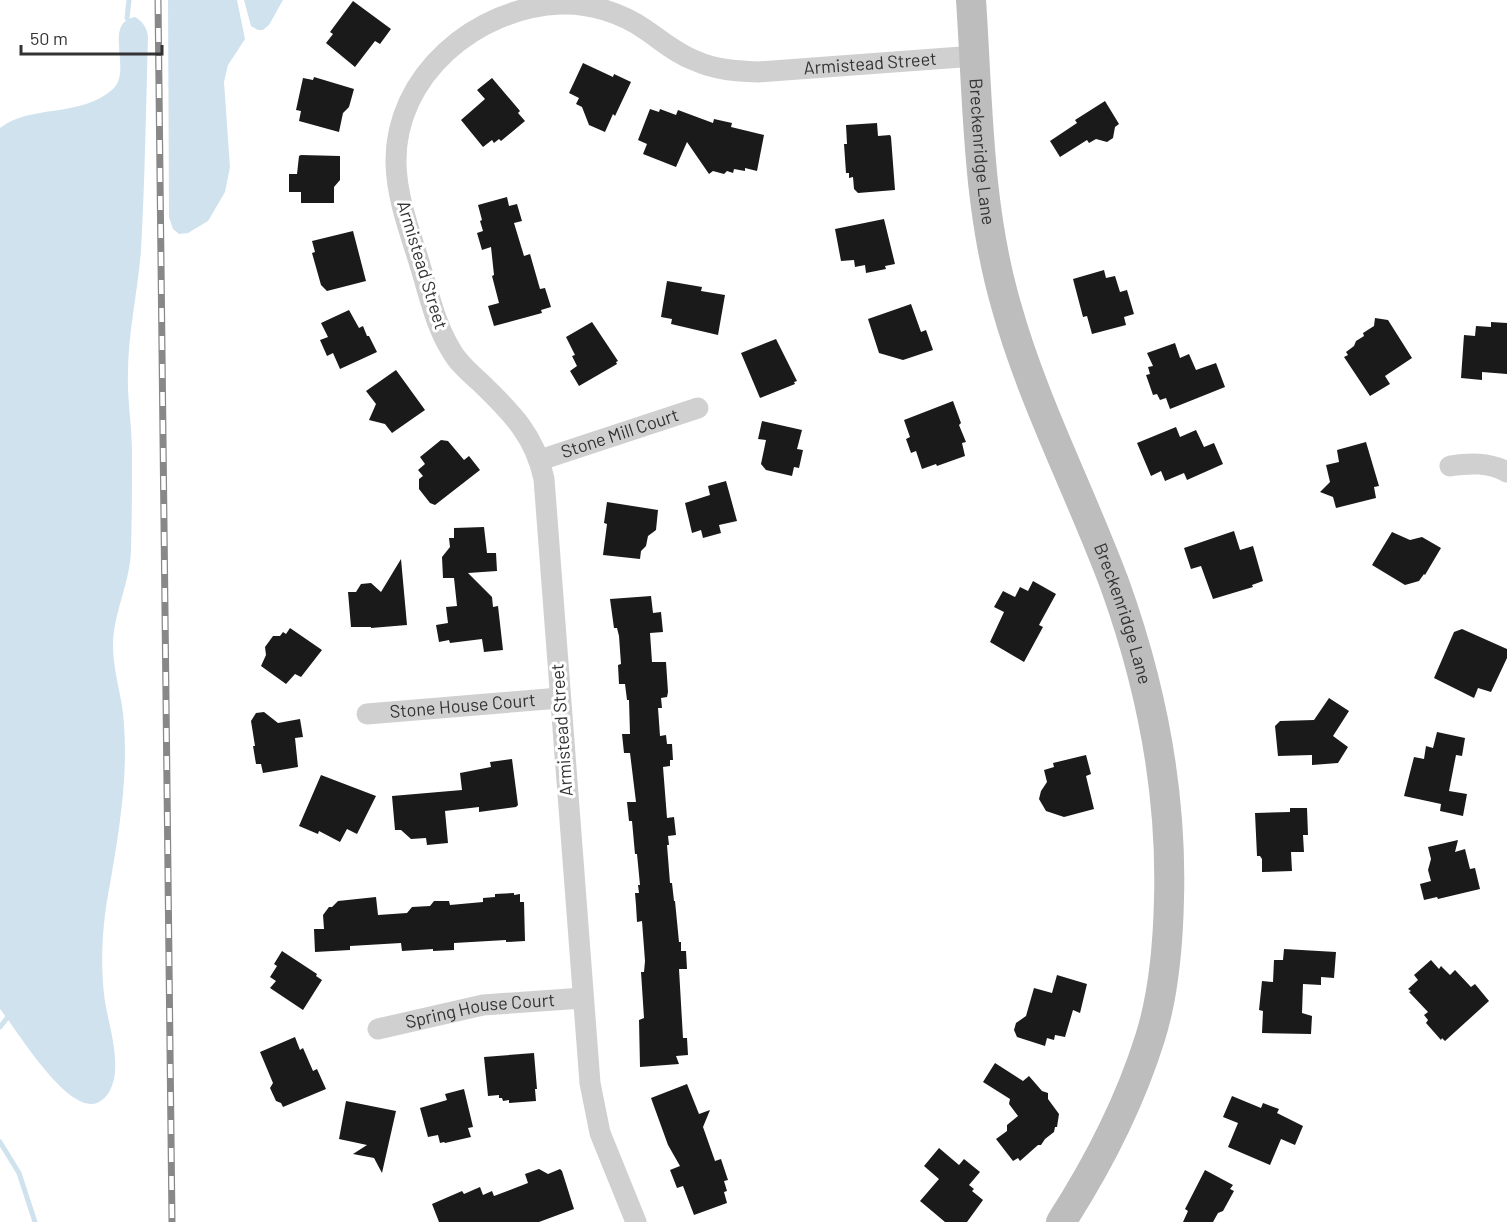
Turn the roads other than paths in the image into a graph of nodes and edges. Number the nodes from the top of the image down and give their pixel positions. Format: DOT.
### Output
graph roads {
  1 [pos="971,0"];
  2 [pos="975,56"];
  3 [pos="698,408"];
  4 [pos="540,460"];
  5 [pos="1450,466"];
  6 [pos="1507,472"];
  7 [pos="560,698"];
  8 [pos="367,714"];
  9 [pos="583,998"];
  10 [pos="378,1029"];
  11 [pos="636,1222"];
  12 [pos="1061,1222"];
  1 -- 2 [label="street, Breckenridge Lane"];
  2 -- 4 [label="street, Armistead Street"];
  2 -- 12 [label="street, Breckenridge Lane"];
  3 -- 4 [label="street, Stone Mill Court"];
  4 -- 7 [label="street, Armistead Street"];
  5 -- 6 [label="street"];
  7 -- 8 [label="street, Stone House Court"];
  7 -- 9 [label="street, Armistead Street"];
  9 -- 10 [label="street, Spring House Court"];
  9 -- 11 [label="street, Armistead Street"];
}
